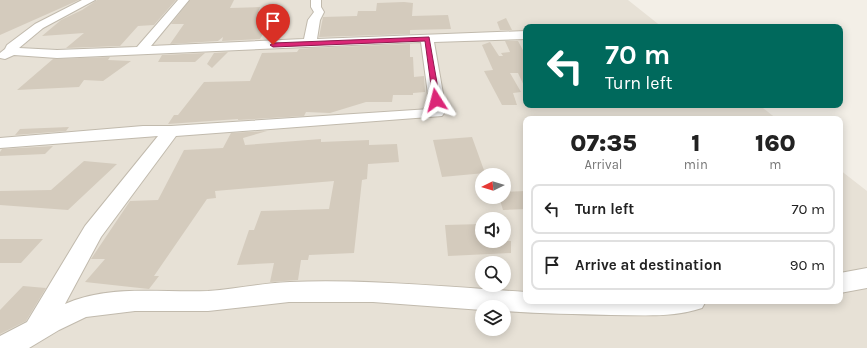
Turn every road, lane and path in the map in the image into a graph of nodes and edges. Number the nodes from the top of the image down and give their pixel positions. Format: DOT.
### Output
graph roads {
  1 [pos="90,0"];
  2 [pos="184,0"];
  3 [pos="316,0"];
  4 [pos="523,35"];
  5 [pos="427,39"];
  6 [pos="310,42"];
  7 [pos="141,50"];
  8 [pos="11,51"];
  9 [pos="0,58"];
  10 [pos="171,131"];
  11 [pos="0,143"];
  12 [pos="867,278"];
  13 [pos="843,282"];
  14 [pos="523,302"];
  15 [pos="598,304"];
  16 [pos="668,304"];
  17 [pos="36,330"];
  18 [pos="4,348"];
  1 -- 8 [label="street"];
  2 -- 7 [label="street"];
  3 -- 6 [label="street"];
  4 -- 5 [label="street"];
  5 -- 6 [label="street"];
  5 -- 10 [label="street"];
  6 -- 7 [label="street"];
  7 -- 8 [label="street"];
  8 -- 9 [label="street"];
  10 -- 11 [label="street"];
  10 -- 17 [label="street"];
  12 -- 13 [label="street"];
  14 -- 17 [label="street"];
  15 -- 16 [label="street"];
  17 -- 18 [label="street"];
}
